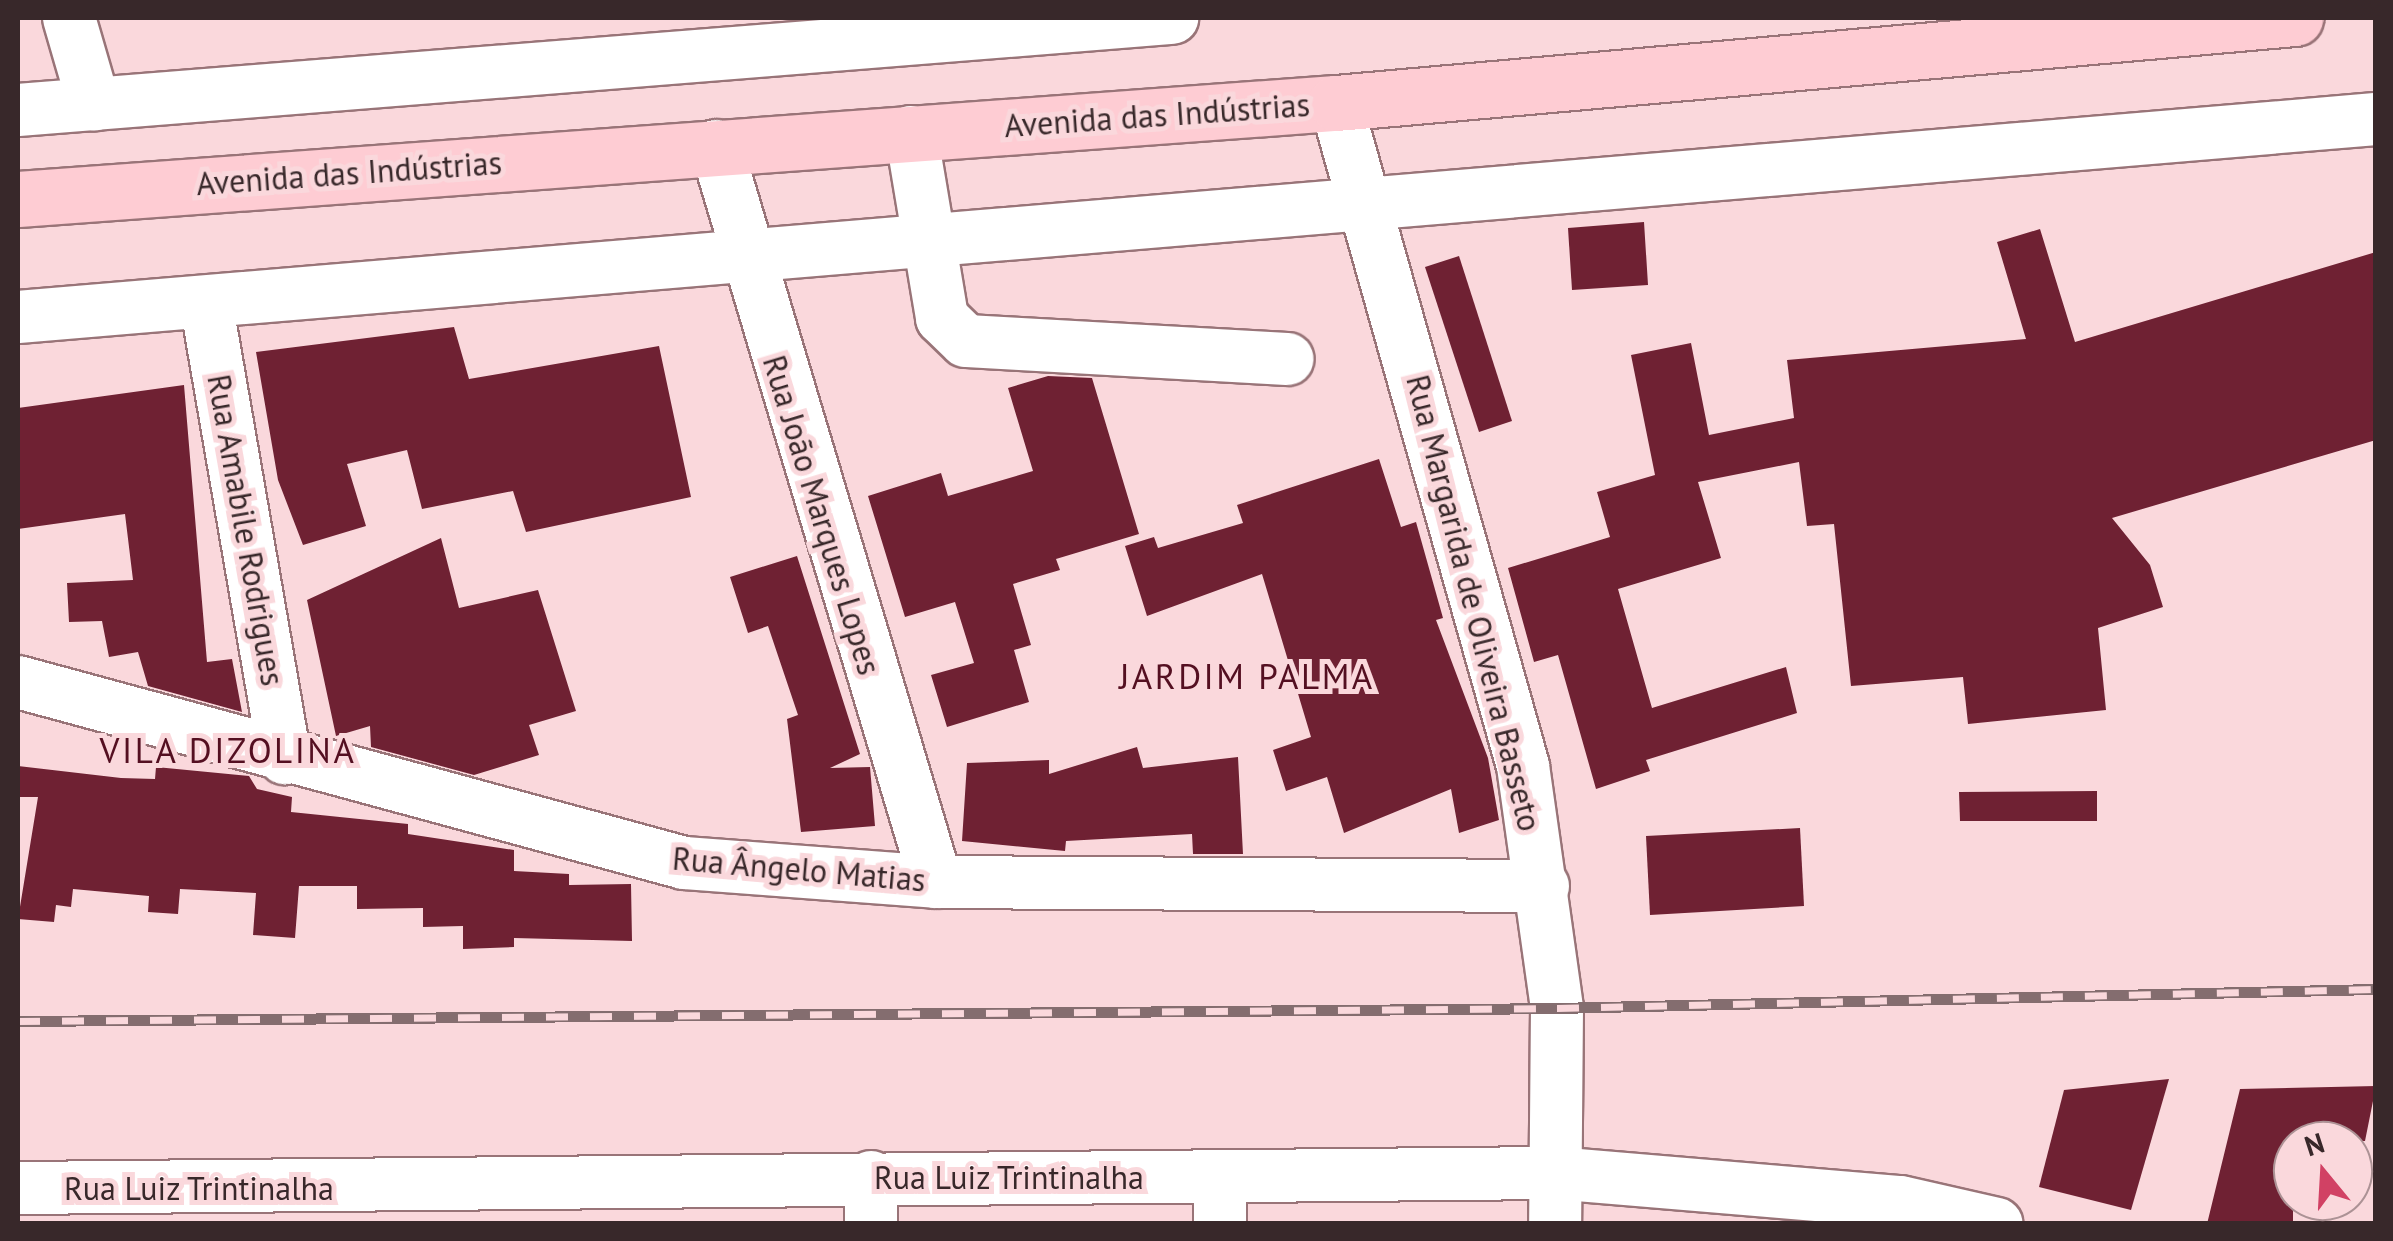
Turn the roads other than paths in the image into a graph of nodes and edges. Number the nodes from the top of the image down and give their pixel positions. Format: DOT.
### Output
graph roads {
  1 [pos="69,18"];
  2 [pos="1172,18"];
  3 [pos="2295,18"];
  4 [pos="995,24"];
  5 [pos="1336,103"];
  6 [pos="94,104"];
  7 [pos="18,110"];
  8 [pos="2376,120"];
  9 [pos="911,132"];
  10 [pos="716,146"];
  11 [pos="18,200"];
  12 [pos="1370,209"];
  13 [pos="927,246"];
  14 [pos="744,262"];
  15 [pos="206,302"];
  16 [pos="18,317"];
  17 [pos="1286,359"];
  18 [pos="18,682"];
  19 [pos="285,758"];
  20 [pos="936,882"];
  21 [pos="1543,886"];
  22 [pos="1554,1172"];
  23 [pos="18,1188"];
  24 [pos="871,1200"];
  25 [pos="1220,1200"];
  26 [pos="516,1205"];
  27 [pos="174,1206"];
  28 [pos="1901,1213"];
  29 [pos="1555,1224"];
  30 [pos="1997,1224"];
  1 -- 6 [label="street"];
  2 -- 4 [label="street"];
  3 -- 5 [label="main road, Avenida das Indústrias"];
  4 -- 6 [label="street"];
  5 -- 9 [label="main road, Avenida das Indústrias"];
  5 -- 12 [label="street, Rua Margarida de Oliveira Basseto"];
  6 -- 7 [label="street"];
  8 -- 12 [label="street"];
  9 -- 10 [label="main road, Avenida das Indústrias"];
  9 -- 13 [label="street"];
  10 -- 11 [label="main road, Avenida das Indústrias"];
  10 -- 14 [label="street, Rua João Marques Lopes"];
  12 -- 13 [label="street"];
  12 -- 21 [label="street, Rua Margarida de Oliveira Basseto"];
  13 -- 14 [label="street"];
  13 -- 17 [label="street"];
  14 -- 15 [label="street"];
  14 -- 20 [label="street, Rua João Marques Lopes"];
  15 -- 16 [label="street"];
  15 -- 19 [label="street, Rua Amabile Rodrigues"];
  18 -- 19 [label="street, Rua Ângelo Matias"];
  19 -- 20 [label="street, Rua Ângelo Matias"];
  20 -- 21 [label="street, Rua Ângelo Matias"];
  21 -- 22 [label="street, Rua Margarida de Oliveira Basseto"];
  22 -- 25 [label="street, Rua Luiz Trintinalha"];
  22 -- 28 [label="street, Rua Luiz Trintinalha"];
  22 -- 29 [label="street, Rua Margarida de Oliveira Basseto"];
  23 -- 27 [label="street, Rua Luiz Trintinalha"];
  24 -- 25 [label="street, Rua Luiz Trintinalha"];
  24 -- 26 [label="street, Rua Luiz Trintinalha"];
  26 -- 27 [label="street, Rua Luiz Trintinalha"];
  28 -- 30 [label="street, Rua Luiz Trintinalha"];
}
